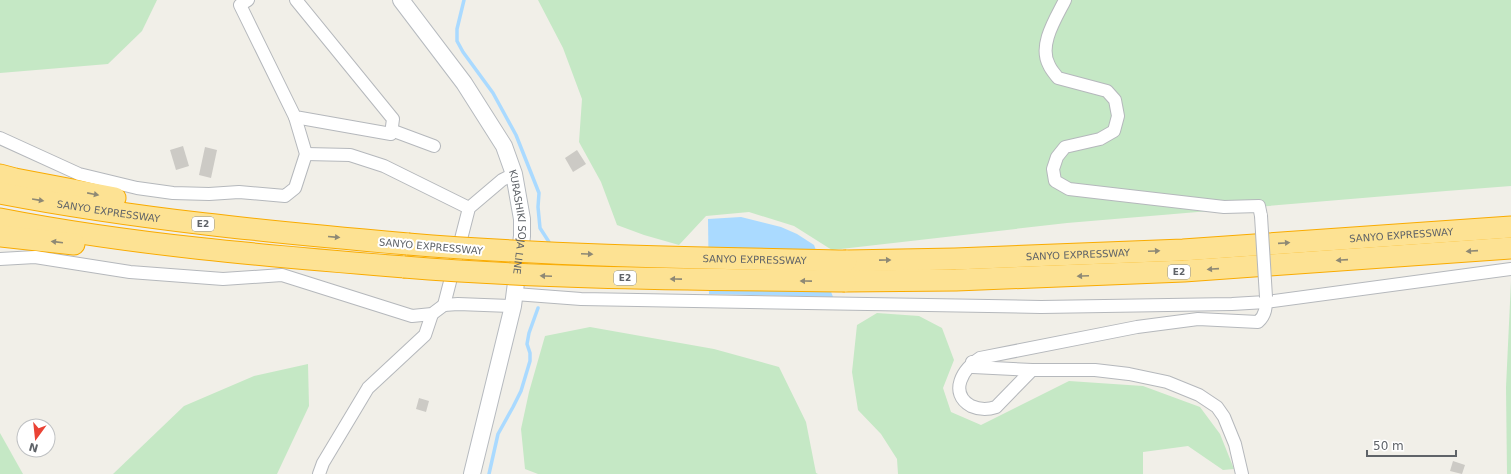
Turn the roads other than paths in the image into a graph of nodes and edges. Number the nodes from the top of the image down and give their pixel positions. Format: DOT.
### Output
graph roads {
  1 [pos="248,0"];
  2 [pos="296,0"];
  3 [pos="401,0"];
  4 [pos="1065,0"];
  5 [pos="294,117"];
  6 [pos="391,130"];
  7 [pos="0,138"];
  8 [pos="434,146"];
  9 [pos="306,154"];
  10 [pos="514,174"];
  11 [pos="0,175"];
  12 [pos="0,194"];
  13 [pos="469,208"];
  14 [pos="0,219"];
  15 [pos="1511,226"];
  16 [pos="309,235"];
  17 [pos="0,236"];
  18 [pos="1511,248"];
  19 [pos="0,259"];
  20 [pos="306,259"];
  21 [pos="1511,270"];
  22 [pos="846,271"];
  23 [pos="514,300"];
  24 [pos="1266,300"];
  25 [pos="444,305"];
  26 [pos="432,314"];
  27 [pos="972,362"];
  28 [pos="1032,370"];
  29 [pos="319,474"];
  30 [pos="472,474"];
  31 [pos="1242,474"];
  1 -- 5 [label="street"];
  2 -- 6 [label="street"];
  3 -- 10 [label="main road, KURASHIKI SOJA LINE"];
  4 -- 24 [label="street, bridge"];
  5 -- 6 [label="street"];
  5 -- 9 [label="street"];
  6 -- 8 [label="street"];
  7 -- 9 [label="street"];
  9 -- 13 [label="street"];
  10 -- 13 [label="street"];
  10 -- 23 [label="main road, KURASHIKI SOJA LINE"];
  11 -- 16 [label="highway, one-way"];
  12 -- 16 [label="highway, SANYO EXPRESSWAY / E2, one-way"];
  13 -- 25 [label="street"];
  14 -- 20 [label="highway, SANYO EXPRESSWAY / E2"];
  22 -- 15 [label="highway, SANYO EXPRESSWAY / E2, one-way"];
  16 -- 22 [label="highway, SANYO EXPRESSWAY / E2, one-way, bridge"];
  20 -- 17 [label="highway, one-way"];
  18 -- 22 [label="highway, SANYO EXPRESSWAY / E2, one-way"];
  19 -- 26 [label="street"];
  22 -- 20 [label="highway, SANYO EXPRESSWAY / E2, one-way, bridge"];
  21 -- 24 [label="street"];
  23 -- 24 [label="street"];
  23 -- 25 [label="street"];
  23 -- 30 [label="main road, KURASHIKI SOJA LINE"];
  24 -- 27 [label="street"];
  25 -- 26 [label="street"];
  26 -- 29 [label="street"];
  27 -- 28 [label="street"];
  27 -- 28 [label="street"];
  28 -- 31 [label="street"];
}
